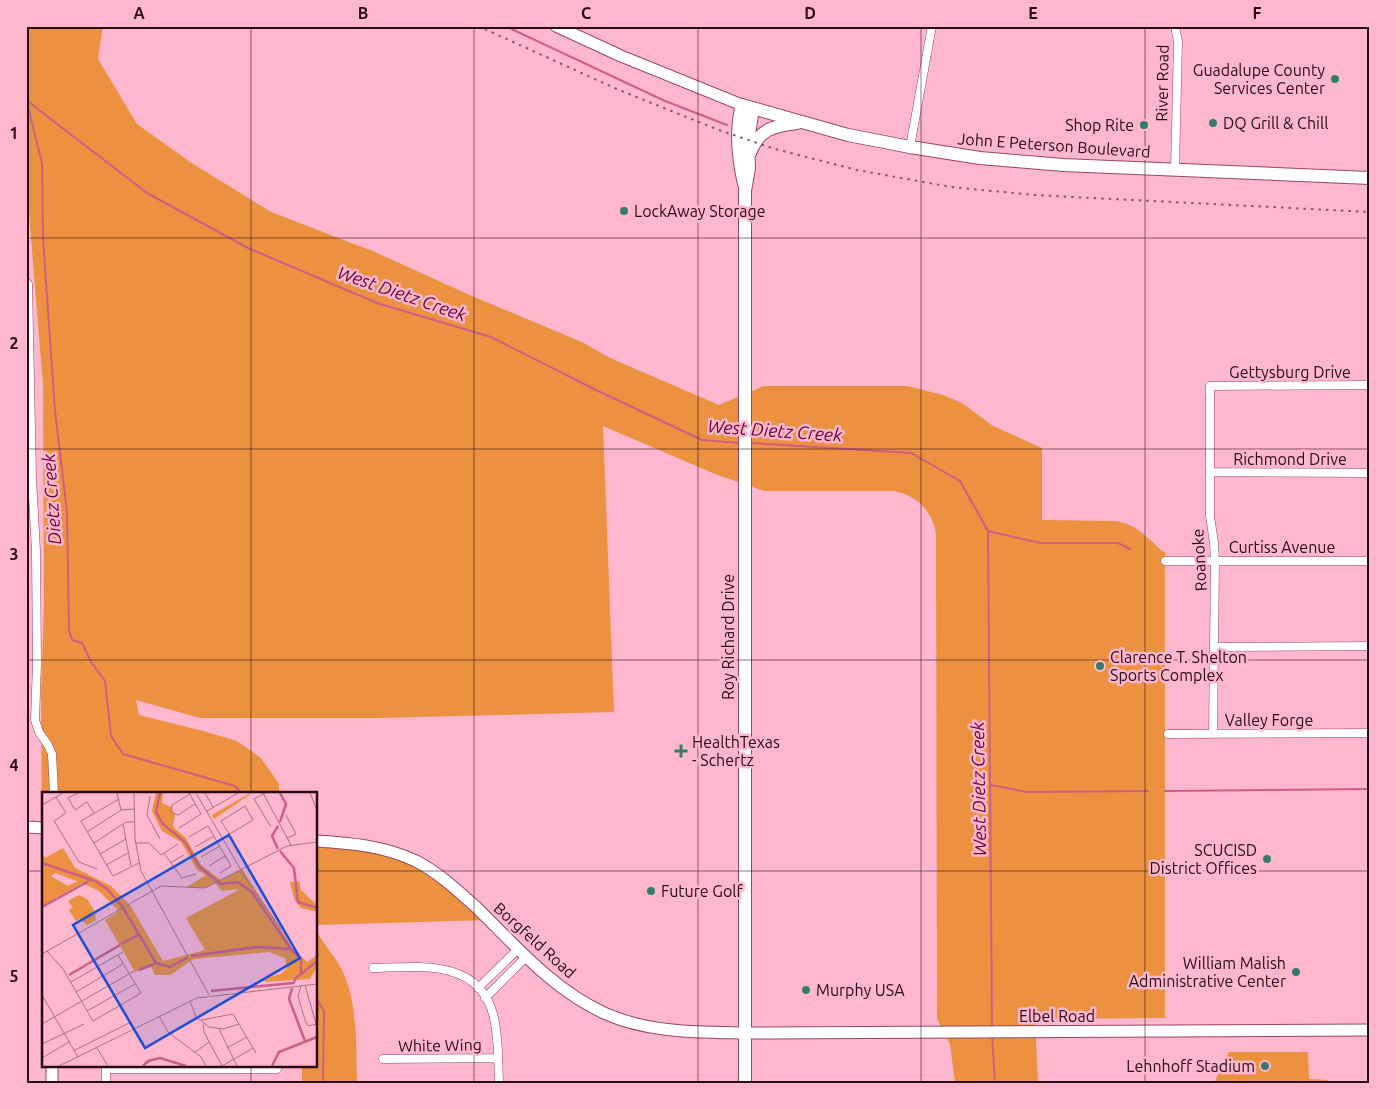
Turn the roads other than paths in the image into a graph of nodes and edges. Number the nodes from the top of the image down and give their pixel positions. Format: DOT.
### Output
graph roads {
  1 [pos="556,26"];
  2 [pos="932,26"];
  3 [pos="1175,26"];
  4 [pos="747,106"];
  5 [pos="802,122"];
  6 [pos="910,147"];
  7 [pos="750,155"];
  8 [pos="1175,170"];
  9 [pos="1370,178"];
  10 [pos="745,191"];
  11 [pos="26,282"];
  12 [pos="1370,385"];
  13 [pos="1210,386"];
  14 [pos="1210,472"];
  15 [pos="1370,473"];
  16 [pos="1165,561"];
  17 [pos="1215,561"];
  18 [pos="1370,561"];
  19 [pos="1215,646"];
  20 [pos="1370,646"];
  21 [pos="1370,733"];
  22 [pos="1168,734"];
  23 [pos="1213,734"];
  24 [pos="54,792"];
  25 [pos="26,827"];
  26 [pos="42,828"];
  27 [pos="318,841"];
  28 [pos="522,953"];
  29 [pos="373,968"];
  30 [pos="481,993"];
  31 [pos="1370,1030"];
  32 [pos="745,1033"];
  33 [pos="497,1058"];
  34 [pos="383,1059"];
  35 [pos="52,1066"];
  36 [pos="106,1067"];
  37 [pos="277,1068"];
  38 [pos="52,1083"];
  39 [pos="106,1083"];
  40 [pos="499,1083"];
  41 [pos="745,1083"];
  1 -- 4 [label="street"];
  2 -- 6 [label="street"];
  3 -- 8 [label="street, River Road"];
  4 -- 5 [label="main road, John E Peterson Boulevard"];
  4 -- 7 [label="main road, Roy Richard Drive"];
  4 -- 10 [label="main road, Roy Richard Drive"];
  5 -- 6 [label="main road, John E Peterson Boulevard"];
  5 -- 7 [label="main road"];
  6 -- 8 [label="main road, John E Peterson Boulevard"];
  7 -- 10 [label="main road, Roy Richard Drive"];
  8 -- 9 [label="main road, John E Peterson Boulevard"];
  10 -- 32 [label="main road, Roy Richard Drive"];
  11 -- 24 [label="street"];
  12 -- 13 [label="street, Gettysburg Drive"];
  13 -- 14 [label="street, Roanoke"];
  14 -- 15 [label="street, Richmond Drive"];
  14 -- 17 [label="street, Roanoke"];
  16 -- 17 [label="street, Curtiss Avenue"];
  17 -- 18 [label="street, Curtiss Avenue"];
  17 -- 19 [label="street, Roanoke"];
  19 -- 20 [label="street"];
  19 -- 23 [label="street, Roanoke"];
  21 -- 23 [label="street, Valley Forge"];
  22 -- 23 [label="street, Valley Forge"];
  25 -- 26 [label="street"];
  27 -- 28 [label="street, Borgfeld Road"];
  28 -- 30 [label="street"];
  28 -- 30 [label="street"];
  28 -- 32 [label="street, Borgfeld Road"];
  29 -- 30 [label="street"];
  30 -- 33 [label="street"];
  31 -- 32 [label="street, Elbel Road"];
  32 -- 41 [label="main road, Roy Richard Drive"];
  33 -- 34 [label="street, White Wing"];
  33 -- 40 [label="street"];
  35 -- 38 [label="street"];
  36 -- 37 [label="street"];
  36 -- 39 [label="street"];
}
